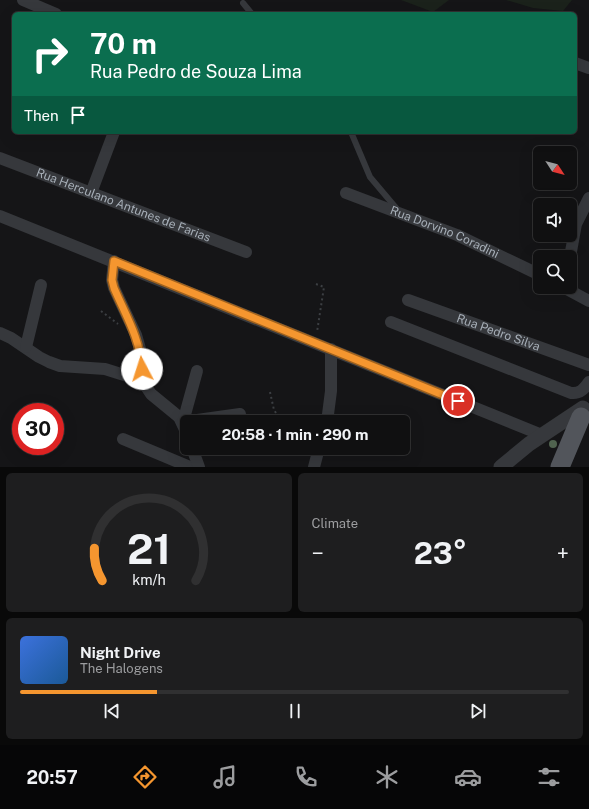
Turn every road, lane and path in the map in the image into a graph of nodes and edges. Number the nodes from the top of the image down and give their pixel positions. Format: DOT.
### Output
graph roads {
  1 [pos="23,0"];
  2 [pos="243,3"];
  3 [pos="51,12"];
  4 [pos="250,12"];
  5 [pos="577,64"];
  6 [pos="589,68"];
  7 [pos="113,134"];
  8 [pos="352,134"];
  9 [pos="0,158"];
  10 [pos="91,193"];
  11 [pos="346,193"];
  12 [pos="589,198"];
  13 [pos="399,212"];
  14 [pos="0,216"];
  15 [pos="571,250"];
  16 [pos="246,252"];
  17 [pos="114,261"];
  18 [pos="533,272"];
  19 [pos="316,284"];
  20 [pos="41,285"];
  21 [pos="575,294"];
  22 [pos="408,300"];
  23 [pos="589,302"];
  24 [pos="391,322"];
  25 [pos="0,332"];
  26 [pos="316,343"];
  27 [pos="26,347"];
  28 [pos="331,350"];
  29 [pos="589,365"];
  30 [pos="197,371"];
  31 [pos="143,381"];
  32 [pos="589,382"];
  33 [pos="270,392"];
  34 [pos="240,414"];
  35 [pos="185,415"];
  36 [pos="233,415"];
  37 [pos="277,415"];
  38 [pos="328,415"];
  39 [pos="586,417"];
  40 [pos="180,419"];
  41 [pos="542,435"];
  42 [pos="123,439"];
  43 [pos="195,455"];
  44 [pos="318,455"];
  45 [pos="190,467"];
  46 [pos="199,467"];
  47 [pos="314,467"];
  48 [pos="501,467"];
  49 [pos="560,467"];
  1 -- 3 [label="street"];
  2 -- 4 [label="lane"];
  5 -- 6 [label="street"];
  7 -- 10 [label="street"];
  8 -- 13 [label="lane"];
  9 -- 10 [label="street, Rua Herculano Antunes de Farias"];
  10 -- 16 [label="street, Rua Herculano Antunes de Farias"];
  11 -- 13 [label="street, Rua Dorvino Coradini"];
  12 -- 15 [label="street"];
  13 -- 18 [label="street, Rua Dorvino Coradini"];
  14 -- 17 [label="street"];
  17 -- 26 [label="street"];
  17 -- 31 [label="street"];
  19 -- 26 [label="path"];
  20 -- 27 [label="street"];
  21 -- 23 [label="street"];
  22 -- 29 [label="street, Rua Pedro Silva"];
  24 -- 32 [label="street"];
  25 -- 27 [label="street"];
  26 -- 28 [label="street"];
  27 -- 31 [label="street"];
  28 -- 38 [label="street"];
  28 -- 41 [label="street"];
  30 -- 35 [label="street"];
  31 -- 40 [label="street"];
  33 -- 37 [label="path"];
  34 -- 36 [label="street"];
  39 -- 41 [label="street"];
  39 -- 49 [label="main road"];
  41 -- 48 [label="street"];
  42 -- 45 [label="street"];
  43 -- 46 [label="street"];
  44 -- 47 [label="street"];
}
